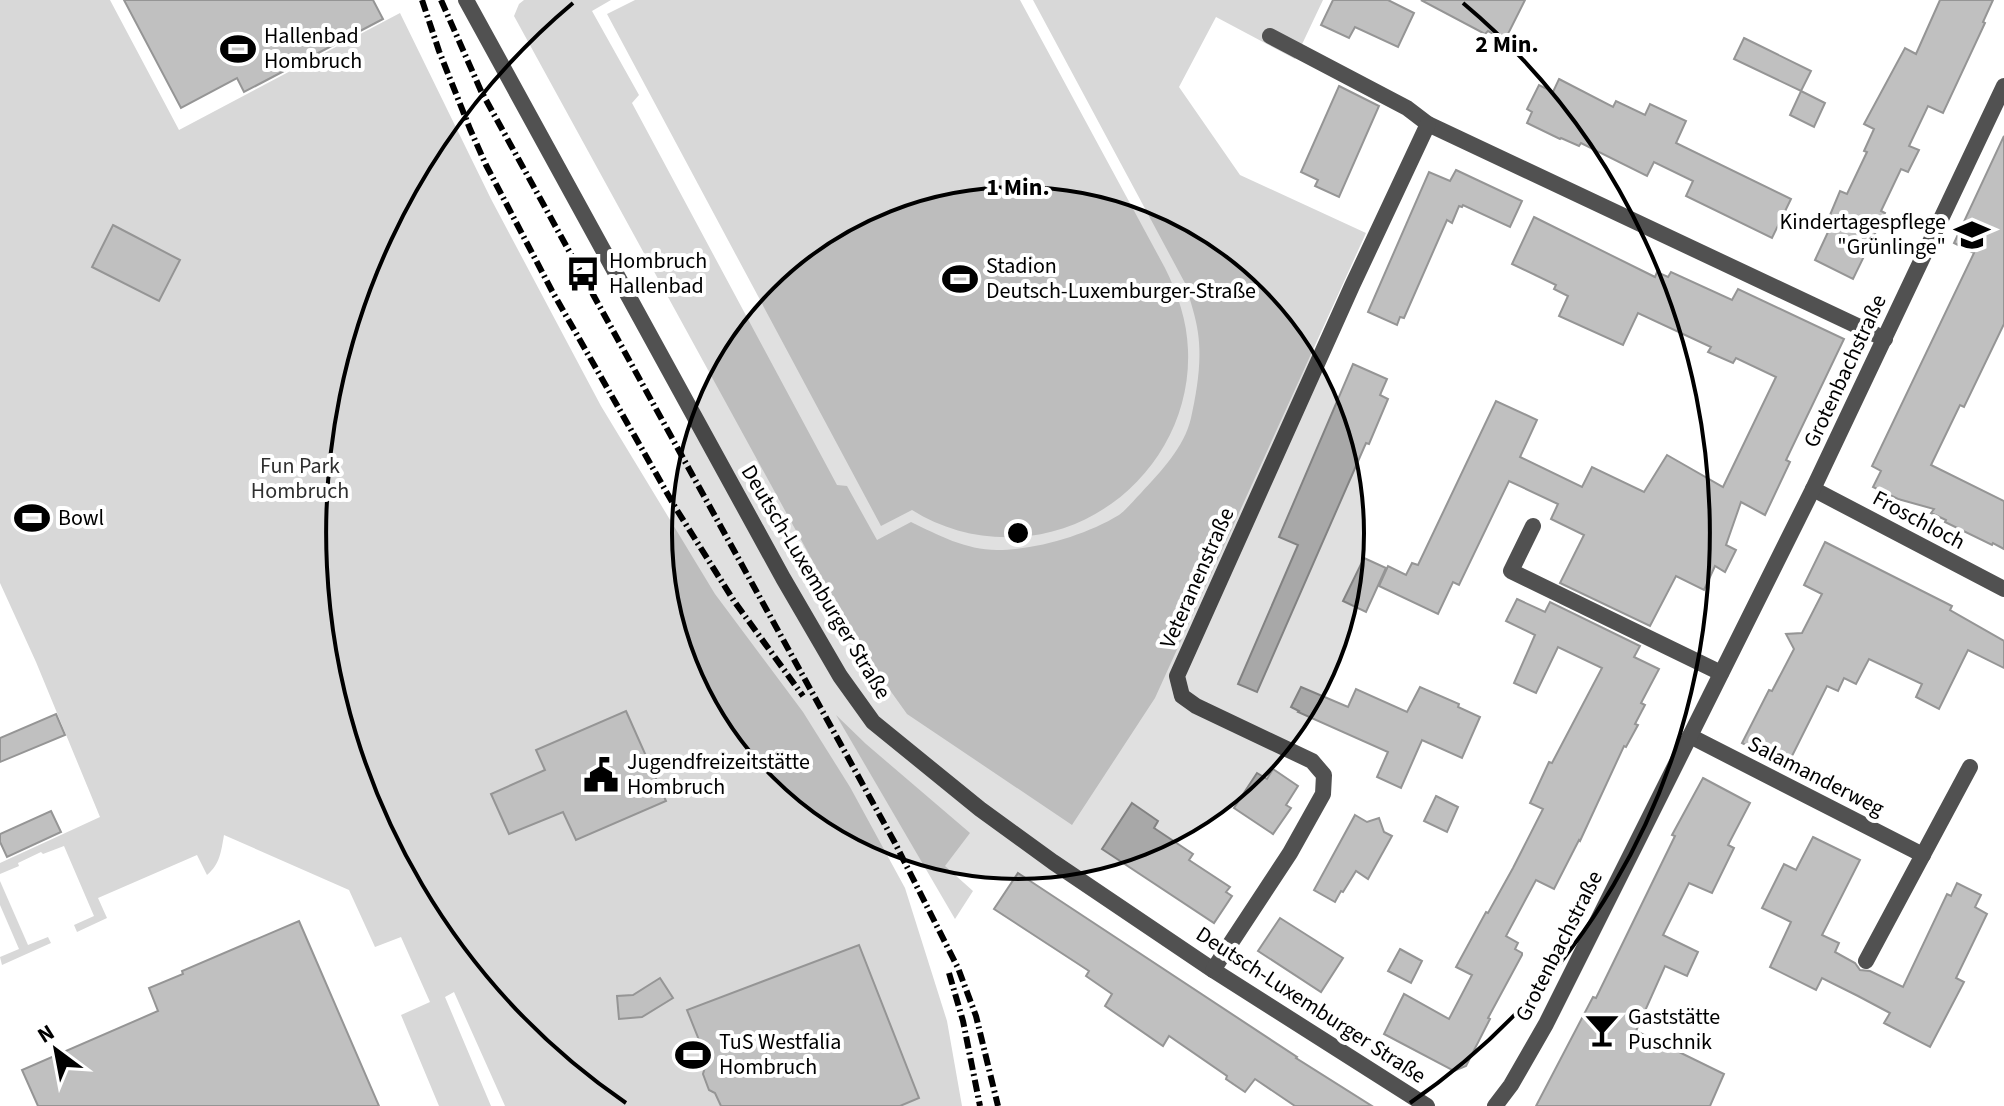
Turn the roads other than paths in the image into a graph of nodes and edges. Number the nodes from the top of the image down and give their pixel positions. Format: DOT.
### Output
graph roads {
  1 [pos="466,0"];
  2 [pos="1270,36"];
  3 [pos="2004,86"];
  4 [pos="1428,124"];
  5 [pos="1885,339"];
  6 [pos="1813,489"];
  7 [pos="1533,526"];
  8 [pos="2004,589"];
  9 [pos="1721,673"];
  10 [pos="1690,736"];
  11 [pos="1970,767"];
  12 [pos="1923,855"];
  13 [pos="1866,961"];
  14 [pos="1213,970"];
  15 [pos="1427,1106"];
  16 [pos="1495,1106"];
  1 -- 14 [label="street, Deutsch-Luxemburger Straße"];
  2 -- 4 [label="street"];
  3 -- 5 [label="street, Grotenbachstraße"];
  4 -- 5 [label="street"];
  4 -- 14 [label="street, Veteranenstraße"];
  5 -- 6 [label="street, Grotenbachstraße"];
  6 -- 8 [label="street, Froschloch"];
  6 -- 9 [label="street, Grotenbachstraße"];
  7 -- 9 [label="street"];
  9 -- 10 [label="street, Grotenbachstraße"];
  10 -- 12 [label="street, Salamanderweg"];
  10 -- 16 [label="street, Grotenbachstraße"];
  11 -- 12 [label="street"];
  12 -- 13 [label="street"];
  14 -- 15 [label="street, Deutsch-Luxemburger Straße"];
}
